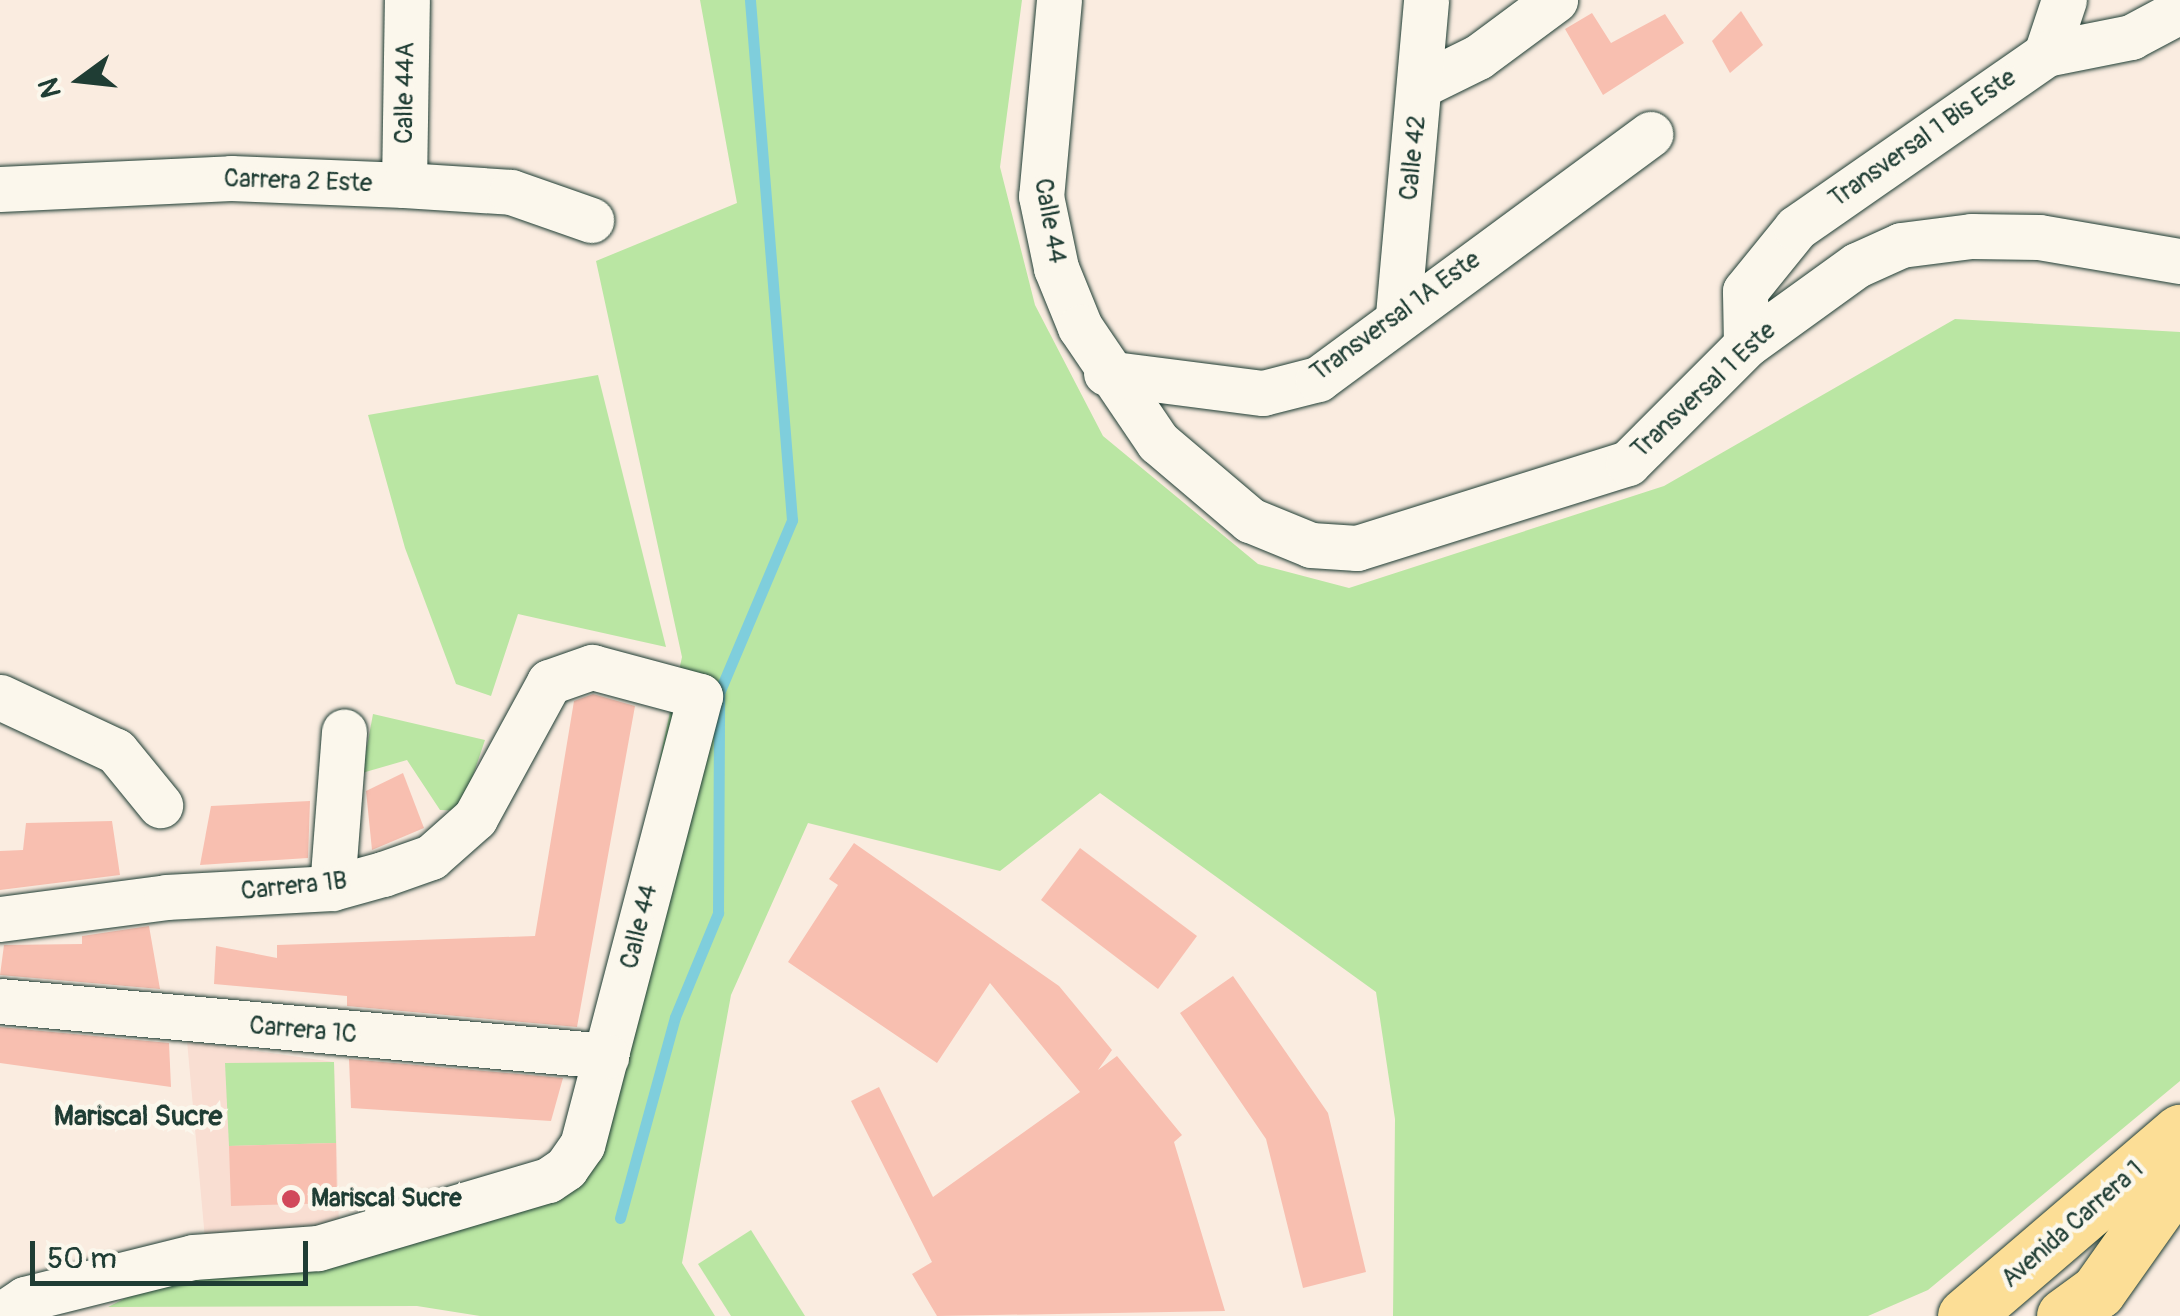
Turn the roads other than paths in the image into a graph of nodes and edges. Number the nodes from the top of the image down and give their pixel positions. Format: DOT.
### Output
graph roads {
  1 [pos="408,0"];
  2 [pos="1058,0"];
  3 [pos="1426,0"];
  4 [pos="1555,0"];
  5 [pos="2064,0"];
  6 [pos="2180,11"];
  7 [pos="2046,54"];
  8 [pos="1421,85"];
  9 [pos="1650,134"];
  10 [pos="404,185"];
  11 [pos="0,189"];
  12 [pos="590,220"];
  13 [pos="2180,261"];
  14 [pos="1398,315"];
  15 [pos="1746,345"];
  16 [pos="1106,372"];
  17 [pos="665,683"];
  18 [pos="0,696"];
  19 [pos="344,731"];
  20 [pos="160,804"];
  21 [pos="332,888"];
  22 [pos="0,919"];
  23 [pos="0,1001"];
  24 [pos="607,1056"];
  25 [pos="2180,1132"];
  26 [pos="2180,1174"];
  27 [pos="0,1316"];
  28 [pos="1965,1316"];
  29 [pos="2064,1316"];
  1 -- 10 [label="street, Calle 44A"];
  2 -- 16 [label="street, Calle 44"];
  3 -- 8 [label="street, Calle 42"];
  4 -- 8 [label="street"];
  5 -- 7 [label="street"];
  6 -- 7 [label="street, Transversal 1 Bis Este"];
  7 -- 15 [label="street, Transversal 1 Bis Este"];
  8 -- 14 [label="street, Calle 42"];
  9 -- 14 [label="street, Transversal 1A Este"];
  10 -- 11 [label="street, Carrera 2 Este"];
  10 -- 12 [label="street, Carrera 2 Este"];
  13 -- 15 [label="street, Transversal 1 Este"];
  14 -- 16 [label="street, Transversal 1A Este"];
  15 -- 16 [label="street, Transversal 1 Este"];
  17 -- 21 [label="street, Carrera 1B"];
  17 -- 24 [label="street, Calle 44"];
  18 -- 20 [label="street"];
  19 -- 21 [label="street"];
  21 -- 22 [label="street, Carrera 1B"];
  23 -- 24 [label="street, Carrera 1C"];
  24 -- 27 [label="street, Calle 44"];
  25 -- 28 [label="main road, Avenida Carrera 1"];
  26 -- 29 [label="main road, Avenida Carrera 1"];
}
